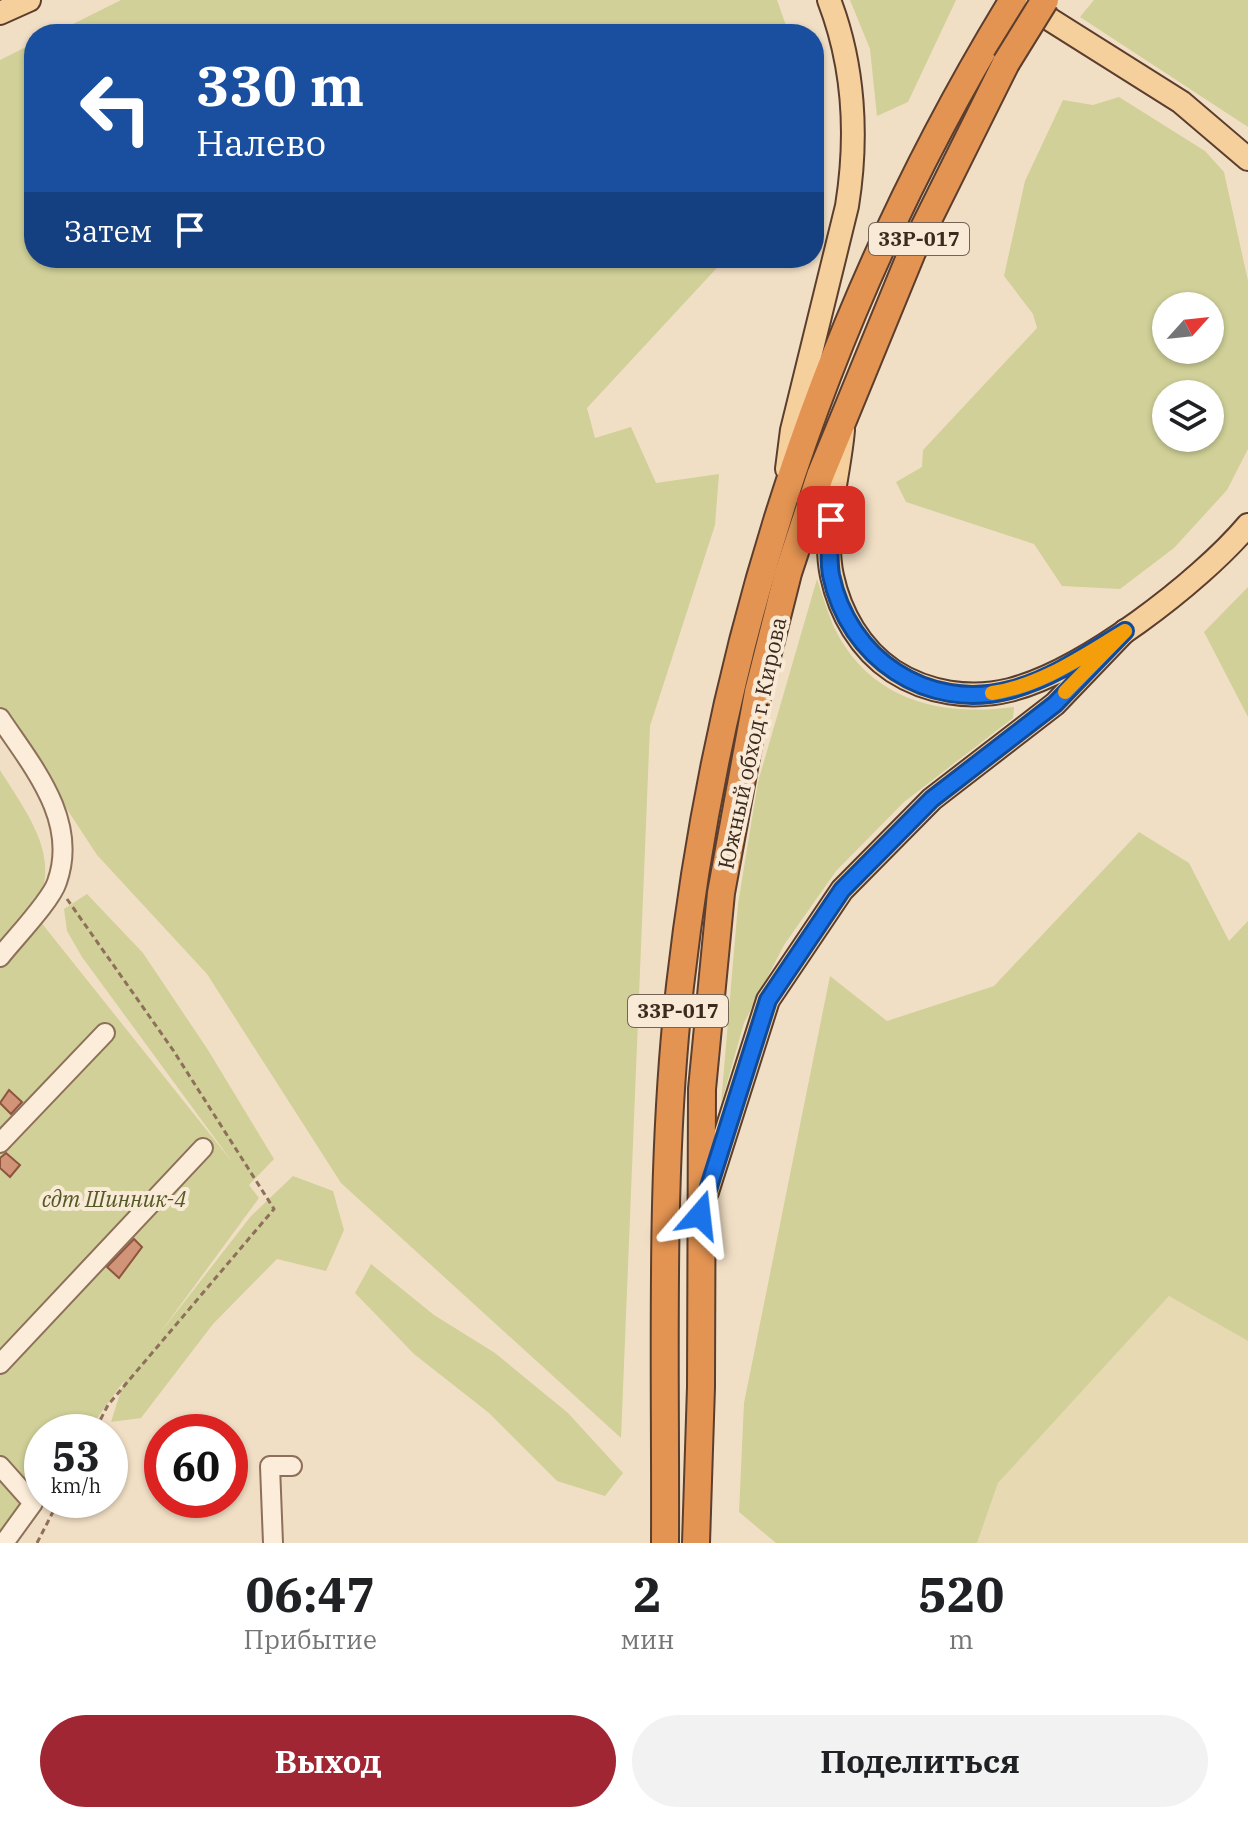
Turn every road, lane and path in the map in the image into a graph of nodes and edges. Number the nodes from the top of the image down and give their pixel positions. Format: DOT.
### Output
graph roads {
  1 [pos="29,0"];
  2 [pos="829,0"];
  3 [pos="1016,0"];
  4 [pos="1045,0"];
  5 [pos="0,13"];
  6 [pos="1248,159"];
  7 [pos="844,421"];
  8 [pos="785,491"];
  9 [pos="1248,525"];
  10 [pos="1125,631"];
  11 [pos="0,718"];
  12 [pos="57,885"];
  13 [pos="0,957"];
  14 [pos="105,1033"];
  15 [pos="0,1143"];
  16 [pos="203,1148"];
  17 [pos="700,1215"];
  18 [pos="0,1364"];
  19 [pos="103,1414"];
  20 [pos="0,1466"];
  21 [pos="292,1466"];
  22 [pos="50,1518"];
  23 [pos="4,1543"];
  24 [pos="37,1543"];
  25 [pos="273,1543"];
  26 [pos="665,1543"];
  27 [pos="696,1543"];
  1 -- 5 [label="main road"];
  2 -- 8 [label="main road"];
  3 -- 6 [label="main road"];
  3 -- 8 [label="highway, Южный обход г. Кирова / 33Р-017"];
  4 -- 7 [label="highway, Южный обход г. Кирова / 33Р-017, bridge"];
  7 -- 10 [label="main road"];
  7 -- 17 [label="highway, Южный обход г. Кирова / 33Р-017"];
  8 -- 26 [label="highway, Южный обход г. Кирова / 33Р-017"];
  9 -- 10 [label="main road"];
  10 -- 17 [label="main road"];
  11 -- 12 [label="street"];
  12 -- 13 [label="street"];
  12 -- 19 [label="path"];
  14 -- 15 [label="street"];
  16 -- 18 [label="street"];
  17 -- 27 [label="highway, Южный обход г. Кирова / 33Р-017"];
  20 -- 23 [label="street"];
  21 -- 25 [label="street"];
  22 -- 24 [label="path"];
}
